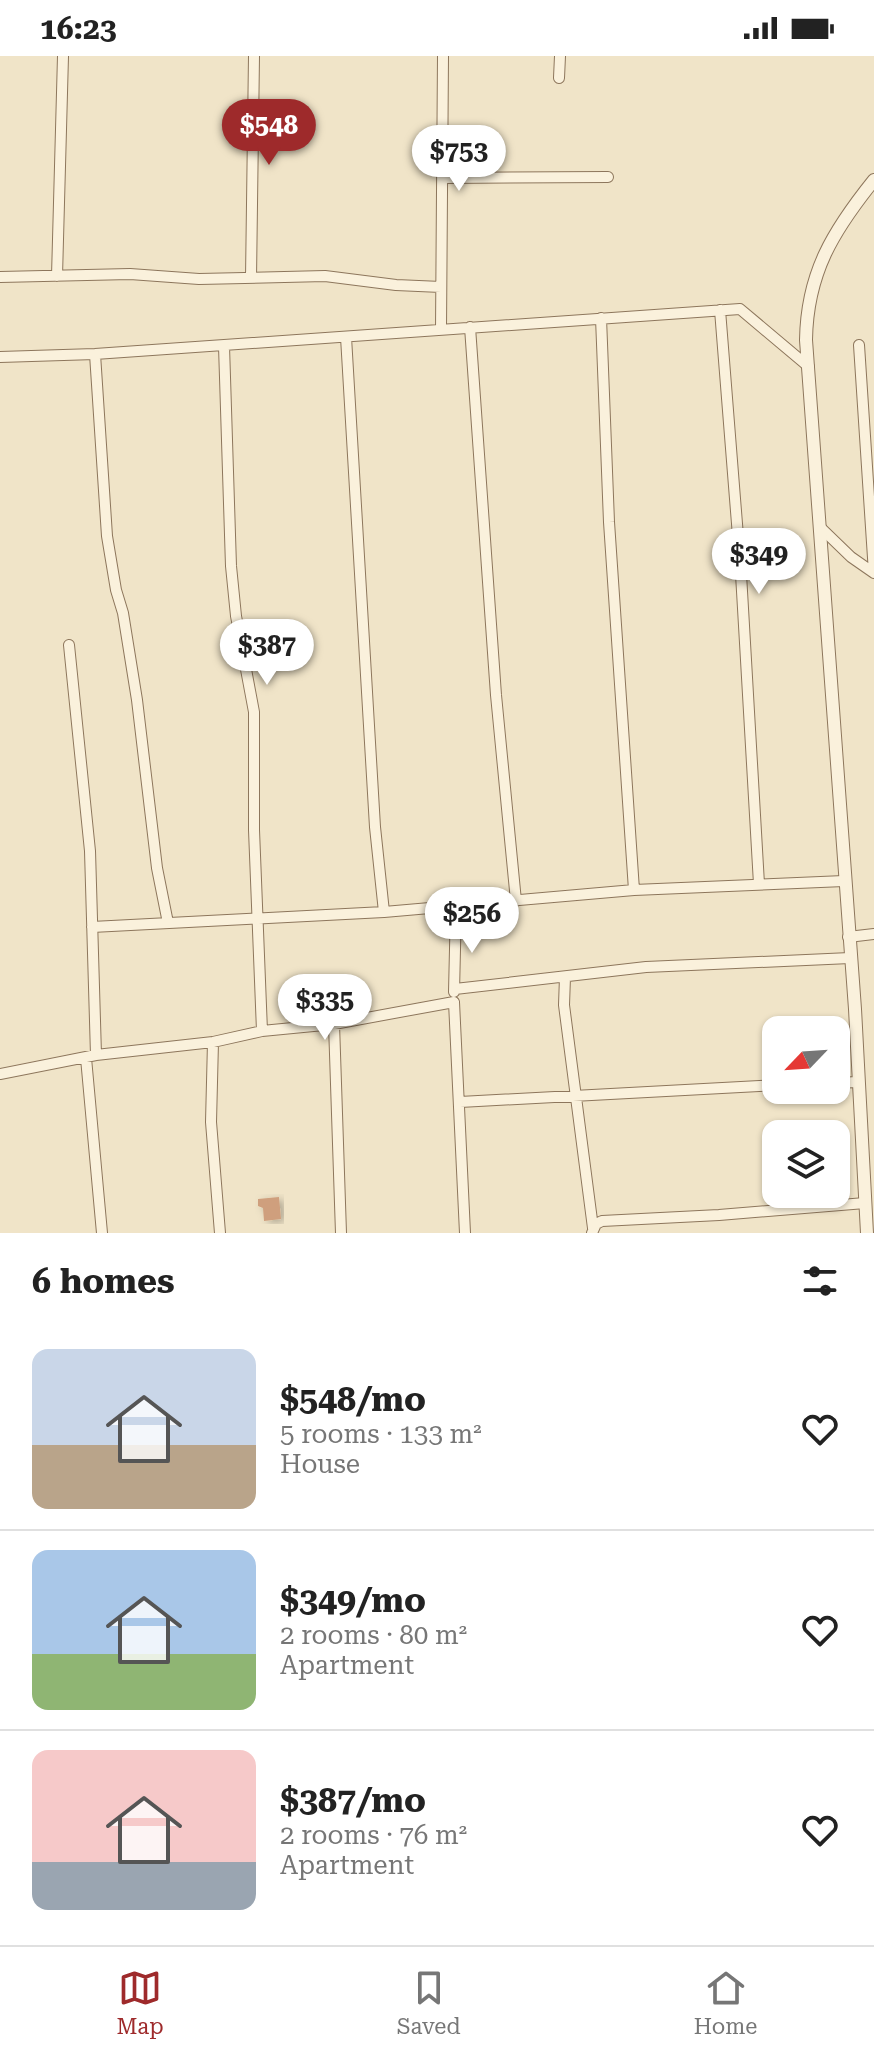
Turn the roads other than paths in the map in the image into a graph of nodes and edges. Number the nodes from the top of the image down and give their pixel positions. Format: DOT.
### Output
graph roads {
  1 [pos="63,56"];
  2 [pos="254,56"];
  3 [pos="443,56"];
  4 [pos="560,56"];
  5 [pos="559,78"];
  6 [pos="608,177"];
  7 [pos="442,178"];
  8 [pos="874,180"];
  9 [pos="57,276"];
  10 [pos="0,277"];
  11 [pos="251,278"];
  12 [pos="441,287"];
  13 [pos="720,310"];
  14 [pos="601,318"];
  15 [pos="470,327"];
  16 [pos="441,329"];
  17 [pos="346,337"];
  18 [pos="859,345"];
  19 [pos="224,346"];
  20 [pos="95,354"];
  21 [pos="0,357"];
  22 [pos="809,367"];
  23 [pos="821,528"];
  24 [pos="874,573"];
  25 [pos="69,645"];
  26 [pos="844,881"];
  27 [pos="759,884"];
  28 [pos="634,890"];
  29 [pos="516,901"];
  30 [pos="456,906"];
  31 [pos="384,912"];
  32 [pos="259,918"];
  33 [pos="168,923"];
  34 [pos="92,927"];
  35 [pos="874,934"];
  36 [pos="848,937"];
  37 [pos="850,958"];
  38 [pos="565,977"];
  39 [pos="455,989"];
  40 [pos="454,1002"];
  41 [pos="334,1024"];
  42 [pos="262,1031"];
  43 [pos="213,1042"];
  44 [pos="91,1056"];
  45 [pos="0,1074"];
  46 [pos="850,1082"];
  47 [pos="858,1082"];
  48 [pos="762,1086"];
  49 [pos="577,1096"];
  50 [pos="460,1102"];
  51 [pos="865,1203"];
  52 [pos="593,1231"];
  53 [pos="102,1233"];
  54 [pos="220,1233"];
  55 [pos="341,1233"];
  56 [pos="465,1233"];
  57 [pos="867,1233"];
  1 -- 9 [label="street"];
  2 -- 11 [label="street"];
  3 -- 7 [label="street"];
  4 -- 5 [label="street"];
  6 -- 7 [label="street"];
  7 -- 12 [label="street"];
  8 -- 22 [label="street"];
  9 -- 10 [label="street"];
  9 -- 11 [label="street"];
  11 -- 12 [label="street"];
  12 -- 16 [label="street"];
  13 -- 14 [label="street"];
  13 -- 22 [label="street"];
  13 -- 27 [label="street"];
  14 -- 15 [label="street"];
  14 -- 28 [label="street"];
  15 -- 16 [label="street"];
  15 -- 29 [label="street"];
  16 -- 17 [label="street"];
  17 -- 19 [label="street"];
  17 -- 31 [label="street"];
  18 -- 24 [label="street"];
  19 -- 20 [label="street"];
  19 -- 32 [label="street"];
  20 -- 21 [label="street"];
  20 -- 33 [label="street"];
  22 -- 23 [label="street"];
  23 -- 24 [label="street"];
  23 -- 26 [label="street"];
  25 -- 34 [label="street"];
  26 -- 27 [label="street"];
  26 -- 36 [label="street"];
  27 -- 28 [label="street"];
  28 -- 29 [label="street"];
  29 -- 30 [label="street"];
  30 -- 31 [label="street"];
  30 -- 39 [label="street"];
  31 -- 32 [label="street"];
  32 -- 33 [label="street"];
  32 -- 42 [label="street"];
  33 -- 34 [label="street"];
  34 -- 44 [label="street"];
  35 -- 36 [label="street"];
  36 -- 37 [label="street"];
  37 -- 38 [label="street"];
  37 -- 47 [label="street"];
  38 -- 39 [label="street"];
  38 -- 49 [label="street"];
  39 -- 40 [label="street"];
  40 -- 41 [label="street"];
  40 -- 50 [label="street"];
  41 -- 42 [label="street"];
  41 -- 55 [label="street"];
  42 -- 43 [label="street"];
  43 -- 44 [label="street"];
  43 -- 54 [label="street"];
  44 -- 45 [label="street"];
  44 -- 53 [label="street"];
  46 -- 47 [label="street"];
  47 -- 51 [label="street"];
  48 -- 49 [label="street"];
  49 -- 50 [label="street"];
  49 -- 52 [label="street"];
  50 -- 56 [label="street"];
  51 -- 52 [label="street"];
  51 -- 57 [label="street"];
}
